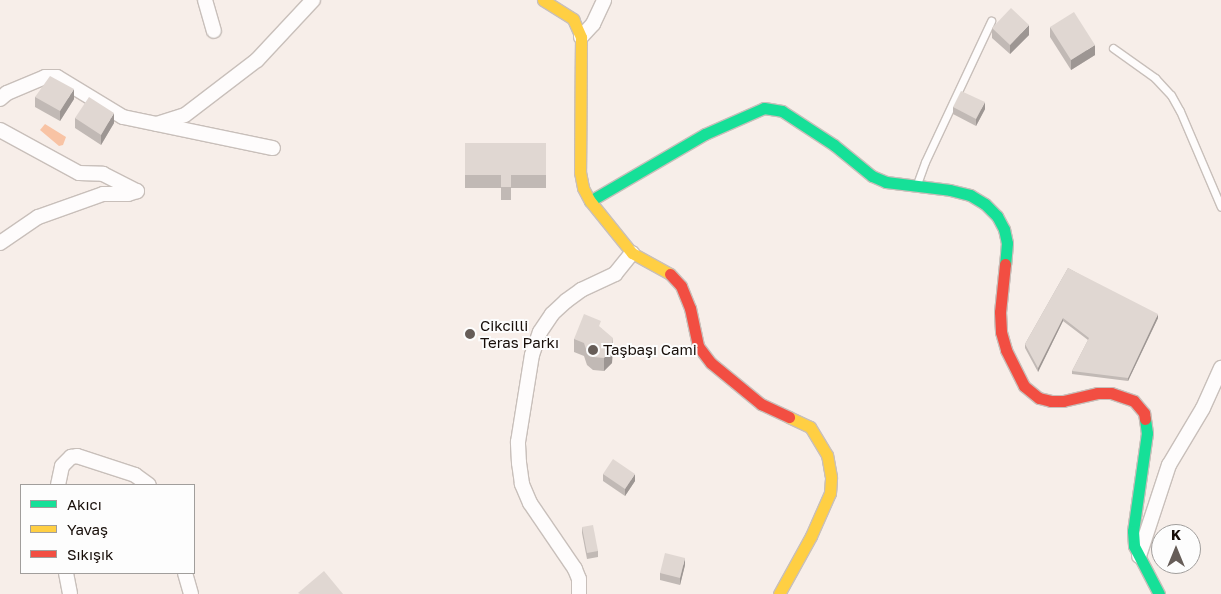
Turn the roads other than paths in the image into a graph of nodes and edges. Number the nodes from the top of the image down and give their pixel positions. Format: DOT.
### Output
graph roads {
  1 [pos="205,0"];
  2 [pos="313,0"];
  3 [pos="543,0"];
  4 [pos="604,0"];
  5 [pos="991,21"];
  6 [pos="214,31"];
  7 [pos="581,37"];
  8 [pos="1113,48"];
  9 [pos="0,99"];
  10 [pos="156,124"];
  11 [pos="0,130"];
  12 [pos="273,148"];
  13 [pos="916,187"];
  14 [pos="590,201"];
  15 [pos="1221,207"];
  16 [pos="0,243"];
  17 [pos="632,253"];
  18 [pos="1221,368"];
  19 [pos="58,484"];
  20 [pos="148,484"];
  21 [pos="1140,556"];
  22 [pos="66,574"];
  23 [pos="185,574"];
  24 [pos="70,594"];
  25 [pos="190,594"];
  26 [pos="579,594"];
  27 [pos="779,594"];
  28 [pos="1159,594"];
  1 -- 6 [label="street"];
  2 -- 10 [label="street"];
  3 -- 7 [label="street"];
  4 -- 7 [label="street"];
  5 -- 13 [label="lane"];
  7 -- 14 [label="street"];
  8 -- 15 [label="lane"];
  9 -- 10 [label="street"];
  10 -- 12 [label="street"];
  11 -- 16 [label="street"];
  13 -- 14 [label="street"];
  13 -- 21 [label="street"];
  14 -- 17 [label="street"];
  17 -- 26 [label="street"];
  17 -- 27 [label="street"];
  18 -- 21 [label="street"];
  19 -- 20 [label="street"];
  21 -- 28 [label="street"];
  22 -- 24 [label="street"];
  23 -- 25 [label="street"];
}
